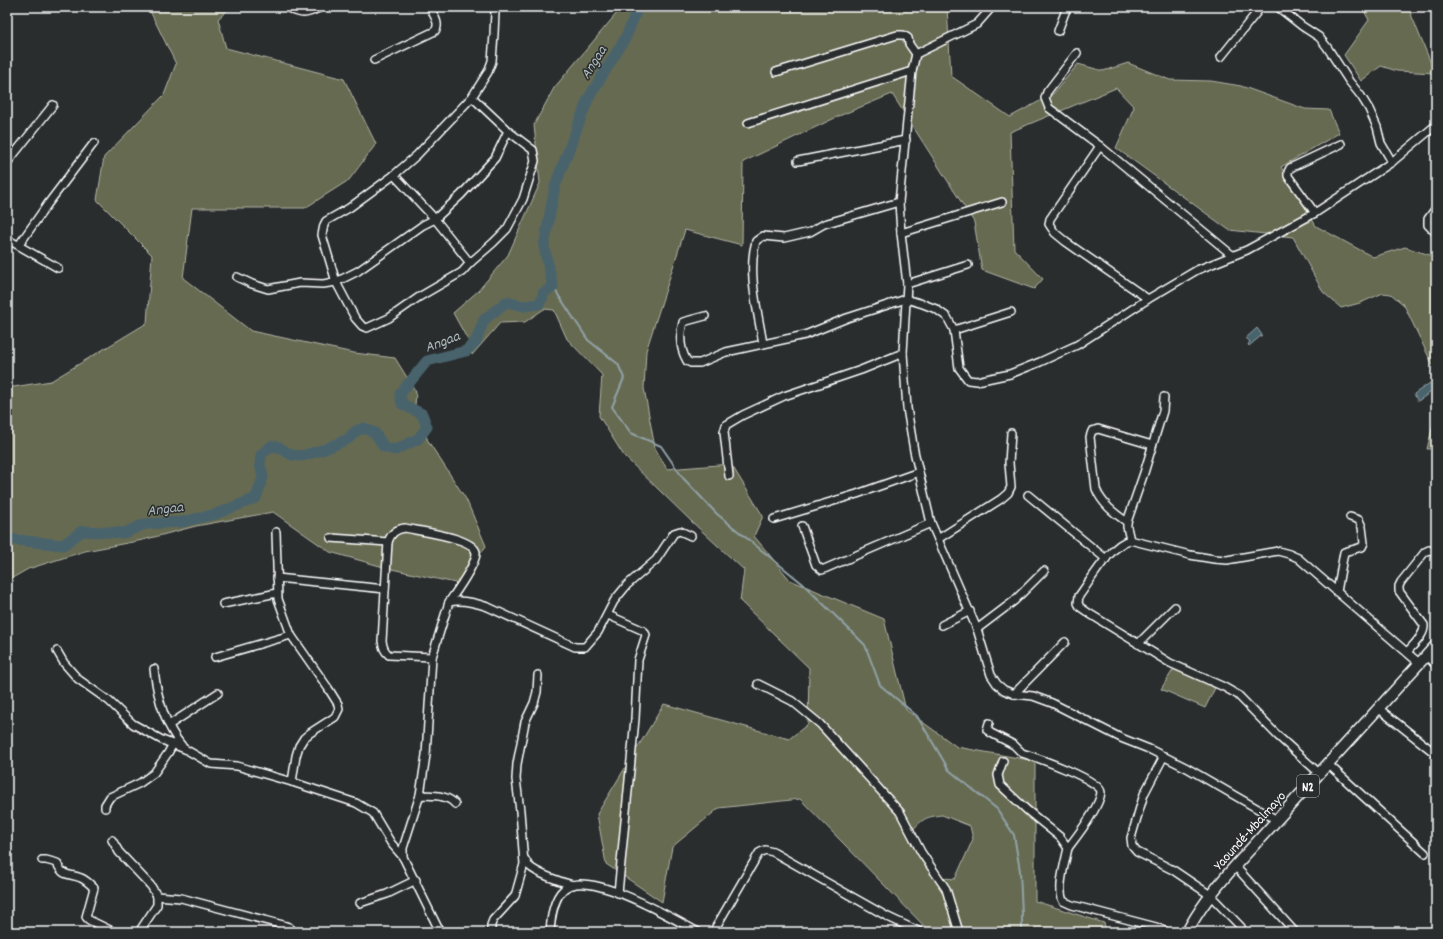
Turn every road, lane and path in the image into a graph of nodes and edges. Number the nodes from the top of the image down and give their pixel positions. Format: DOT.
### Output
graph roads {
  1 [pos="286,7"];
  2 [pos="321,7"];
  3 [pos="430,7"];
  4 [pos="494,7"];
  5 [pos="992,7"];
  6 [pos="1067,7"];
  7 [pos="1261,7"];
  8 [pos="1278,7"];
  9 [pos="1058,31"];
  10 [pos="1077,53"];
  11 [pos="916,54"];
  12 [pos="1221,57"];
  13 [pos="374,60"];
  14 [pos="912,71"];
  15 [pos="776,72"];
  16 [pos="472,97"];
  17 [pos="53,104"];
  18 [pos="748,123"];
  19 [pos="1436,125"];
  20 [pos="508,131"];
  21 [pos="906,140"];
  22 [pos="94,143"];
  23 [pos="1340,144"];
  24 [pos="1100,146"];
  25 [pos="798,161"];
  26 [pos="1392,162"];
  27 [pos="7,163"];
  28 [pos="394,175"];
  29 [pos="900,202"];
  30 [pos="1002,202"];
  31 [pos="1436,208"];
  32 [pos="1315,213"];
  33 [pos="435,219"];
  34 [pos="901,233"];
  35 [pos="1436,233"];
  36 [pos="7,239"];
  37 [pos="19,246"];
  38 [pos="1232,255"];
  39 [pos="470,263"];
  40 [pos="968,265"];
  41 [pos="58,268"];
  42 [pos="237,277"];
  43 [pos="336,282"];
  44 [pos="907,284"];
  45 [pos="906,299"];
  46 [pos="1148,299"];
  47 [pos="1011,312"];
  48 [pos="705,316"];
  49 [pos="954,330"];
  50 [pos="763,344"];
  51 [pos="903,353"];
  52 [pos="1164,397"];
  53 [pos="1011,433"];
  54 [pos="1152,445"];
  55 [pos="919,472"];
  56 [pos="729,476"];
  57 [pos="1028,495"];
  58 [pos="1350,517"];
  59 [pos="774,520"];
  60 [pos="1127,522"];
  61 [pos="931,523"];
  62 [pos="802,526"];
  63 [pos="276,532"];
  64 [pos="691,536"];
  65 [pos="331,538"];
  66 [pos="938,539"];
  67 [pos="1130,540"];
  68 [pos="388,542"];
  69 [pos="1436,552"];
  70 [pos="1106,559"];
  71 [pos="1044,571"];
  72 [pos="277,578"];
  73 [pos="385,589"];
  74 [pos="1337,592"];
  75 [pos="277,593"];
  76 [pos="449,602"];
  77 [pos="223,604"];
  78 [pos="1175,607"];
  79 [pos="970,611"];
  80 [pos="608,615"];
  81 [pos="942,625"];
  82 [pos="977,629"];
  83 [pos="291,635"];
  84 [pos="1065,642"];
  85 [pos="1138,644"];
  86 [pos="1436,645"];
  87 [pos="57,651"];
  88 [pos="1407,652"];
  89 [pos="215,657"];
  90 [pos="432,657"];
  91 [pos="1423,660"];
  92 [pos="1436,665"];
  93 [pos="154,669"];
  94 [pos="538,675"];
  95 [pos="758,684"];
  96 [pos="218,693"];
  97 [pos="1014,694"];
  98 [pos="1378,708"];
  99 [pos="990,723"];
  100 [pos="169,725"];
  101 [pos="173,744"];
  102 [pos="185,749"];
  103 [pos="1436,754"];
  104 [pos="1164,756"];
  105 [pos="1003,761"];
  106 [pos="1328,764"];
  107 [pos="1319,773"];
  108 [pos="292,782"];
  109 [pos="420,795"];
  110 [pos="455,804"];
  111 [pos="105,808"];
  112 [pos="1277,820"];
  113 [pos="112,840"];
  114 [pos="1068,848"];
  115 [pos="1424,853"];
  116 [pos="403,857"];
  117 [pos="524,858"];
  118 [pos="42,860"];
  119 [pos="1234,866"];
  120 [pos="416,880"];
  121 [pos="573,885"];
  122 [pos="618,893"];
  123 [pos="1210,894"];
  124 [pos="157,896"];
  125 [pos="360,903"];
  126 [pos="114,932"];
  127 [pos="139,932"];
  128 [pos="294,932"];
  129 [pos="440,932"];
  130 [pos="491,932"];
  131 [pos="550,932"];
  132 [pos="698,932"];
  133 [pos="713,932"];
  134 [pos="920,932"];
  135 [pos="959,932"];
  136 [pos="1167,932"];
  137 [pos="1187,932"];
  138 [pos="1241,932"];
  139 [pos="1295,932"];
  1 -- 2 [label="street"];
  3 -- 13 [label="street"];
  4 -- 16 [label="street"];
  5 -- 11 [label="street"];
  6 -- 9 [label="street"];
  7 -- 12 [label="street"];
  8 -- 26 [label="street"];
  10 -- 24 [label="street"];
  11 -- 14 [label="street"];
  11 -- 15 [label="street"];
  14 -- 18 [label="street"];
  14 -- 21 [label="street"];
  16 -- 20 [label="street"];
  16 -- 28 [label="street"];
  17 -- 27 [label="street"];
  19 -- 26 [label="street"];
  20 -- 33 [label="street"];
  20 -- 39 [label="street"];
  21 -- 25 [label="street"];
  21 -- 29 [label="street"];
  22 -- 37 [label="street"];
  23 -- 32 [label="street"];
  24 -- 38 [label="street"];
  24 -- 46 [label="street"];
  26 -- 32 [label="street"];
  28 -- 33 [label="street"];
  28 -- 43 [label="street"];
  29 -- 34 [label="street"];
  29 -- 50 [label="street"];
  30 -- 34 [label="street"];
  31 -- 35 [label="street"];
  32 -- 38 [label="street"];
  33 -- 39 [label="street"];
  33 -- 43 [label="street"];
  34 -- 44 [label="street"];
  36 -- 37 [label="street"];
  37 -- 41 [label="street"];
  38 -- 46 [label="street"];
  39 -- 43 [label="street"];
  40 -- 44 [label="street"];
  42 -- 43 [label="street"];
  44 -- 45 [label="street"];
  45 -- 49 [label="street"];
  45 -- 50 [label="street"];
  45 -- 51 [label="street"];
  46 -- 49 [label="street"];
  47 -- 49 [label="street"];
  48 -- 50 [label="street"];
  51 -- 55 [label="street"];
  51 -- 56 [label="street"];
  52 -- 54 [label="street"];
  53 -- 66 [label="street"];
  54 -- 60 [label="street"];
  54 -- 60 [label="street"];
  55 -- 59 [label="street"];
  55 -- 61 [label="street"];
  57 -- 70 [label="street"];
  58 -- 74 [label="street"];
  60 -- 67 [label="street"];
  61 -- 62 [label="street"];
  61 -- 66 [label="street"];
  63 -- 72 [label="street"];
  64 -- 80 [label="street"];
  65 -- 68 [label="street"];
  66 -- 79 [label="street"];
  67 -- 70 [label="street"];
  67 -- 74 [label="street"];
  68 -- 73 [label="street"];
  68 -- 76 [label="street"];
  69 -- 88 [label="street"];
  70 -- 85 [label="street"];
  71 -- 82 [label="street"];
  72 -- 73 [label="street"];
  72 -- 75 [label="street"];
  73 -- 90 [label="street"];
  74 -- 88 [label="street"];
  75 -- 77 [label="street"];
  75 -- 83 [label="street"];
  76 -- 80 [label="street"];
  76 -- 90 [label="street"];
  78 -- 85 [label="street"];
  79 -- 81 [label="street"];
  79 -- 82 [label="street"];
  80 -- 122 [label="street"];
  82 -- 97 [label="street"];
  83 -- 89 [label="street"];
  83 -- 108 [label="street"];
  84 -- 97 [label="street"];
  85 -- 107 [label="street"];
  86 -- 91 [label="highway, Yaoundé-Mbalmayo / N2"];
  87 -- 101 [label="street"];
  88 -- 91 [label="street"];
  90 -- 109 [label="street"];
  91 -- 92 [label="street"];
  91 -- 98 [label="highway, Yaoundé-Mbalmayo / N2"];
  93 -- 100 [label="street"];
  94 -- 117 [label="street"];
  95 -- 135 [label="street"];
  96 -- 100 [label="street"];
  97 -- 104 [label="street"];
  98 -- 103 [label="street"];
  98 -- 106 [label="highway, Yaoundé-Mbalmayo / N2"];
  99 -- 114 [label="street"];
  100 -- 102 [label="street"];
  101 -- 102 [label="street"];
  101 -- 111 [label="street"];
  102 -- 108 [label="street"];
  104 -- 112 [label="street"];
  104 -- 123 [label="street"];
  105 -- 114 [label="street"];
  106 -- 107 [label="highway, Yaoundé-Mbalmayo / N2"];
  106 -- 115 [label="street"];
  107 -- 112 [label="highway, Yaoundé-Mbalmayo / N2"];
  108 -- 116 [label="street"];
  109 -- 110 [label="street"];
  109 -- 116 [label="street"];
  112 -- 119 [label="highway, Yaoundé-Mbalmayo / N2"];
  113 -- 124 [label="street"];
  114 -- 136 [label="street"];
  116 -- 120 [label="street"];
  117 -- 121 [label="street"];
  117 -- 130 [label="street"];
  118 -- 126 [label="street"];
  119 -- 123 [label="highway, Yaoundé-Mbalmayo / N2"];
  119 -- 139 [label="street"];
  120 -- 125 [label="street"];
  120 -- 129 [label="street"];
  121 -- 122 [label="street"];
  121 -- 131 [label="street"];
  122 -- 132 [label="street"];
  123 -- 137 [label="highway, Yaoundé-Mbalmayo / N2"];
  123 -- 138 [label="street"];
  124 -- 127 [label="street"];
  124 -- 128 [label="street"];
  133 -- 134 [label="street"];
}
